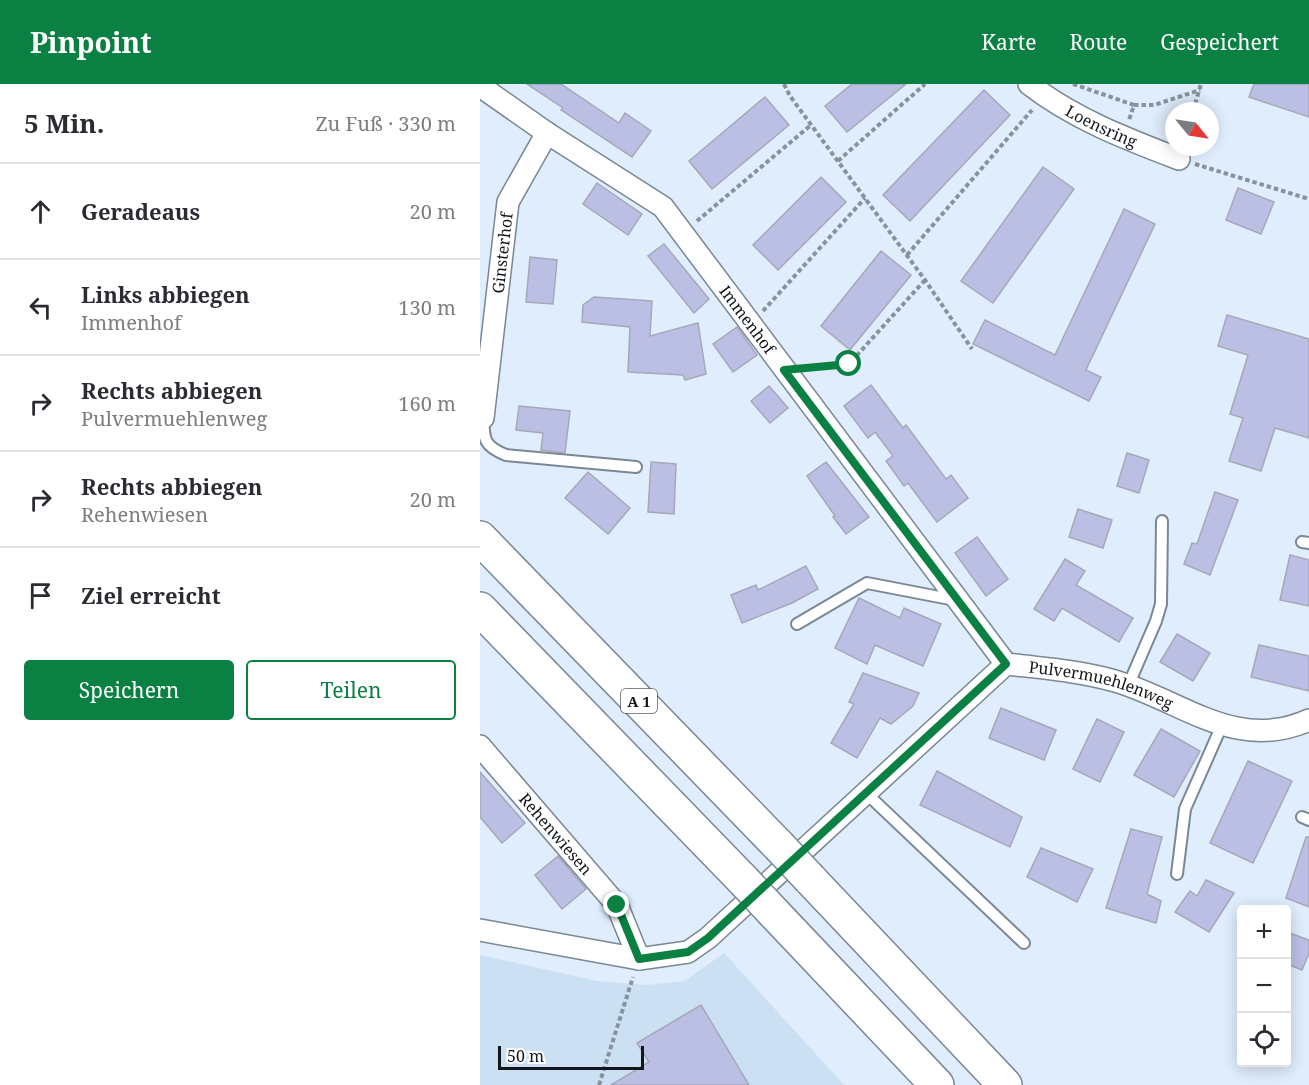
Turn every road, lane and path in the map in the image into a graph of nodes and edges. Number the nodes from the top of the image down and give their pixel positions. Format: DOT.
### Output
graph roads {
  1 [pos="784,84"];
  2 [pos="926,84"];
  3 [pos="1073,84"];
  4 [pos="1202,84"];
  5 [pos="480,86"];
  6 [pos="1036,90"];
  7 [pos="1200,90"];
  8 [pos="1196,102"];
  9 [pos="1134,105"];
  10 [pos="811,125"];
  11 [pos="547,133"];
  12 [pos="1124,138"];
  13 [pos="1179,159"];
  14 [pos="838,161"];
  15 [pos="865,198"];
  16 [pos="1309,199"];
  17 [pos="683,234"];
  18 [pos="907,255"];
  19 [pos="925,280"];
  20 [pos="750,324"];
  21 [pos="972,349"];
  22 [pos="784,370"];
  23 [pos="483,418"];
  24 [pos="636,466"];
  25 [pos="1162,521"];
  26 [pos="480,538"];
  27 [pos="959,601"];
  28 [pos="480,609"];
  29 [pos="797,624"];
  30 [pos="1006,664"];
  31 [pos="1128,687"];
  32 [pos="1309,720"];
  33 [pos="1222,725"];
  34 [pos="480,746"];
  35 [pos="866,793"];
  36 [pos="1177,874"];
  37 [pos="480,930"];
  38 [pos="1024,943"];
  39 [pos="639,959"];
  40 [pos="599,1085"];
  41 [pos="937,1085"];
  42 [pos="1005,1085"];
  1 -- 10 [label="path"];
  2 -- 14 [label="path"];
  3 -- 9 [label="path"];
  4 -- 7 [label="path"];
  5 -- 11 [label="street, Immenhof"];
  6 -- 12 [label="street, Loensring"];
  6 -- 18 [label="path"];
  7 -- 8 [label="path"];
  7 -- 9 [label="path"];
  9 -- 12 [label="path"];
  10 -- 14 [label="path"];
  10 -- 17 [label="path"];
  11 -- 17 [label="street, Immenhof"];
  11 -- 23 [label="street, Ginsterhof"];
  12 -- 13 [label="street, Loensring"];
  13 -- 16 [label="path"];
  14 -- 15 [label="path"];
  15 -- 18 [label="path"];
  15 -- 20 [label="path"];
  17 -- 20 [label="street, Immenhof"];
  18 -- 19 [label="path"];
  19 -- 21 [label="path"];
  19 -- 22 [label="path"];
  20 -- 22 [label="street, Immenhof"];
  22 -- 27 [label="street, Immenhof"];
  23 -- 24 [label="lane"];
  25 -- 31 [label="lane"];
  26 -- 42 [label="highway, A 1, bridge"];
  27 -- 29 [label="lane"];
  27 -- 30 [label="street, Immenhof"];
  28 -- 41 [label="highway, bridge"];
  30 -- 31 [label="street, Pulvermuehlenweg"];
  30 -- 35 [label="street, Pulvermuehlenweg"];
  31 -- 33 [label="street, Pulvermuehlenweg"];
  32 -- 33 [label="street, Pulvermuehlenweg"];
  33 -- 36 [label="lane"];
  34 -- 39 [label="street, Rehenwiesen"];
  35 -- 38 [label="lane"];
  35 -- 39 [label="street, Pulvermuehlenweg"];
  37 -- 39 [label="street, Pulvermuehlenweg"];
  39 -- 40 [label="path"];
}
